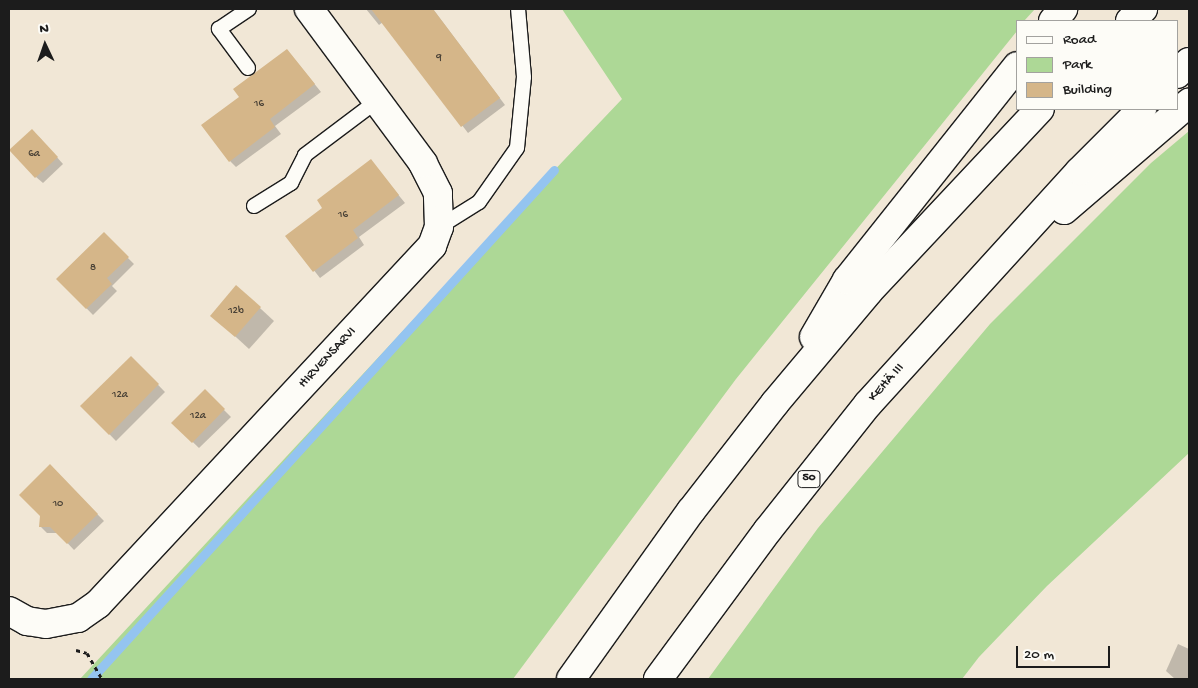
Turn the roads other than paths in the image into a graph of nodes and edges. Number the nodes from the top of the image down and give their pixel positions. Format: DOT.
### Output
graph roads {
  1 [pos="249,9"];
  2 [pos="309,9"];
  3 [pos="518,9"];
  4 [pos="1063,9"];
  5 [pos="1143,9"];
  6 [pos="1054,20"];
  7 [pos="1131,20"];
  8 [pos="1189,62"];
  9 [pos="1016,67"];
  10 [pos="248,68"];
  11 [pos="1178,73"];
  12 [pos="377,101"];
  13 [pos="1189,103"];
  14 [pos="1039,110"];
  15 [pos="1141,110"];
  16 [pos="254,206"];
  17 [pos="439,227"];
  18 [pos="971,289"];
  19 [pos="776,403"];
  20 [pos="9,611"];
  21 [pos="571,679"];
  22 [pos="658,679"];
  1 -- 10 [label="lane"];
  2 -- 12 [label="main road, HIRVENSARVI"];
  3 -- 17 [label="lane"];
  4 -- 6 [label="main road"];
  5 -- 7 [label="main road"];
  8 -- 11 [label="main road"];
  9 -- 19 [label="main road"];
  12 -- 16 [label="lane"];
  12 -- 17 [label="main road, HIRVENSARVI"];
  13 -- 18 [label="main road"];
  14 -- 19 [label="main road"];
  15 -- 18 [label="main road, KEHÄ III / 50"];
  17 -- 20 [label="main road, HIRVENSARVI"];
  18 -- 22 [label="main road, KEHÄ III / 50"];
  19 -- 21 [label="main road"];
}
